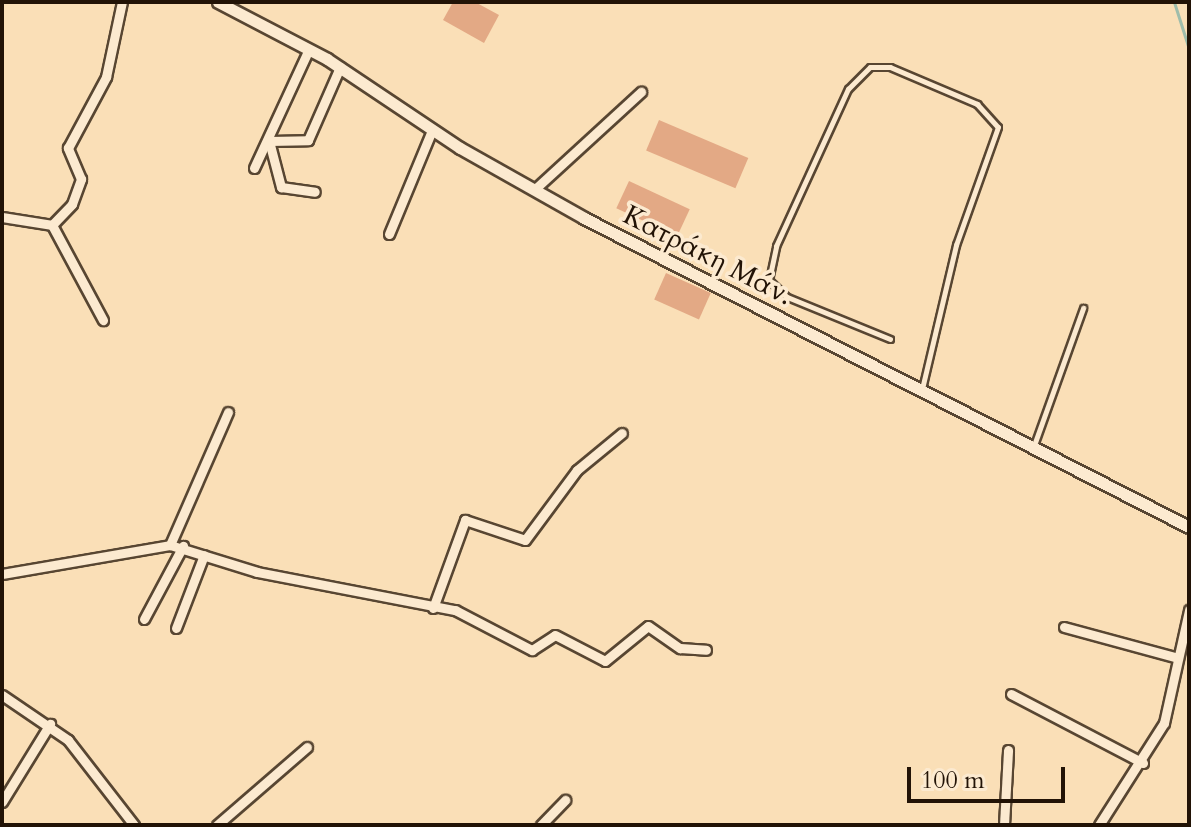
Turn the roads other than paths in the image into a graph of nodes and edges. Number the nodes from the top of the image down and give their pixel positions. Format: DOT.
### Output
graph roads {
  1 [pos="122,2"];
  2 [pos="218,2"];
  3 [pos="309,49"];
  4 [pos="340,67"];
  5 [pos="641,92"];
  6 [pos="432,130"];
  7 [pos="269,141"];
  8 [pos="254,168"];
  9 [pos="535,189"];
  10 [pos="315,192"];
  11 [pos="2,217"];
  12 [pos="52,225"];
  13 [pos="389,234"];
  14 [pos="1083,308"];
  15 [pos="103,320"];
  16 [pos="890,339"];
  17 [pos="920,394"];
  18 [pos="228,412"];
  19 [pos="622,433"];
  20 [pos="1032,449"];
  21 [pos="1189,527"];
  22 [pos="170,545"];
  23 [pos="183,546"];
  24 [pos="204,555"];
  25 [pos="2,574"];
  26 [pos="433,608"];
  27 [pos="1189,610"];
  28 [pos="144,619"];
  29 [pos="1064,627"];
  30 [pos="176,628"];
  31 [pos="706,650"];
  32 [pos="1178,658"];
  33 [pos="1011,694"];
  34 [pos="2,695"];
  35 [pos="50,724"];
  36 [pos="307,747"];
  37 [pos="1008,750"];
  38 [pos="1143,763"];
  39 [pos="565,800"];
  40 [pos="2,802"];
  41 [pos="134,825"];
  42 [pos="217,825"];
  43 [pos="541,825"];
  44 [pos="1004,825"];
  45 [pos="1099,825"];
  1 -- 12 [label="street"];
  2 -- 3 [label="street, Κατράκη Μάν."];
  3 -- 4 [label="street, Κατράκη Μάν."];
  3 -- 7 [label="street"];
  4 -- 6 [label="street, Κατράκη Μάν."];
  4 -- 7 [label="street"];
  5 -- 9 [label="street"];
  6 -- 9 [label="street, Κατράκη Μάν."];
  6 -- 13 [label="street"];
  7 -- 8 [label="street"];
  7 -- 10 [label="street"];
  9 -- 17 [label="street, Κατράκη Μάν."];
  11 -- 12 [label="street"];
  12 -- 15 [label="street"];
  14 -- 20 [label="lane"];
  16 -- 17 [label="lane"];
  17 -- 20 [label="street, Κατράκη Μάν."];
  18 -- 22 [label="street"];
  19 -- 26 [label="street"];
  20 -- 21 [label="street, Κατράκη Μάν."];
  22 -- 23 [label="street"];
  22 -- 25 [label="street"];
  23 -- 24 [label="street"];
  23 -- 28 [label="street"];
  24 -- 26 [label="street"];
  24 -- 30 [label="street"];
  26 -- 31 [label="street"];
  27 -- 32 [label="street"];
  29 -- 32 [label="street"];
  32 -- 38 [label="street"];
  33 -- 38 [label="street"];
  34 -- 35 [label="street"];
  35 -- 40 [label="street"];
  35 -- 41 [label="street"];
  36 -- 42 [label="street"];
  37 -- 44 [label="street"];
  38 -- 45 [label="street"];
  39 -- 43 [label="street"];
}
